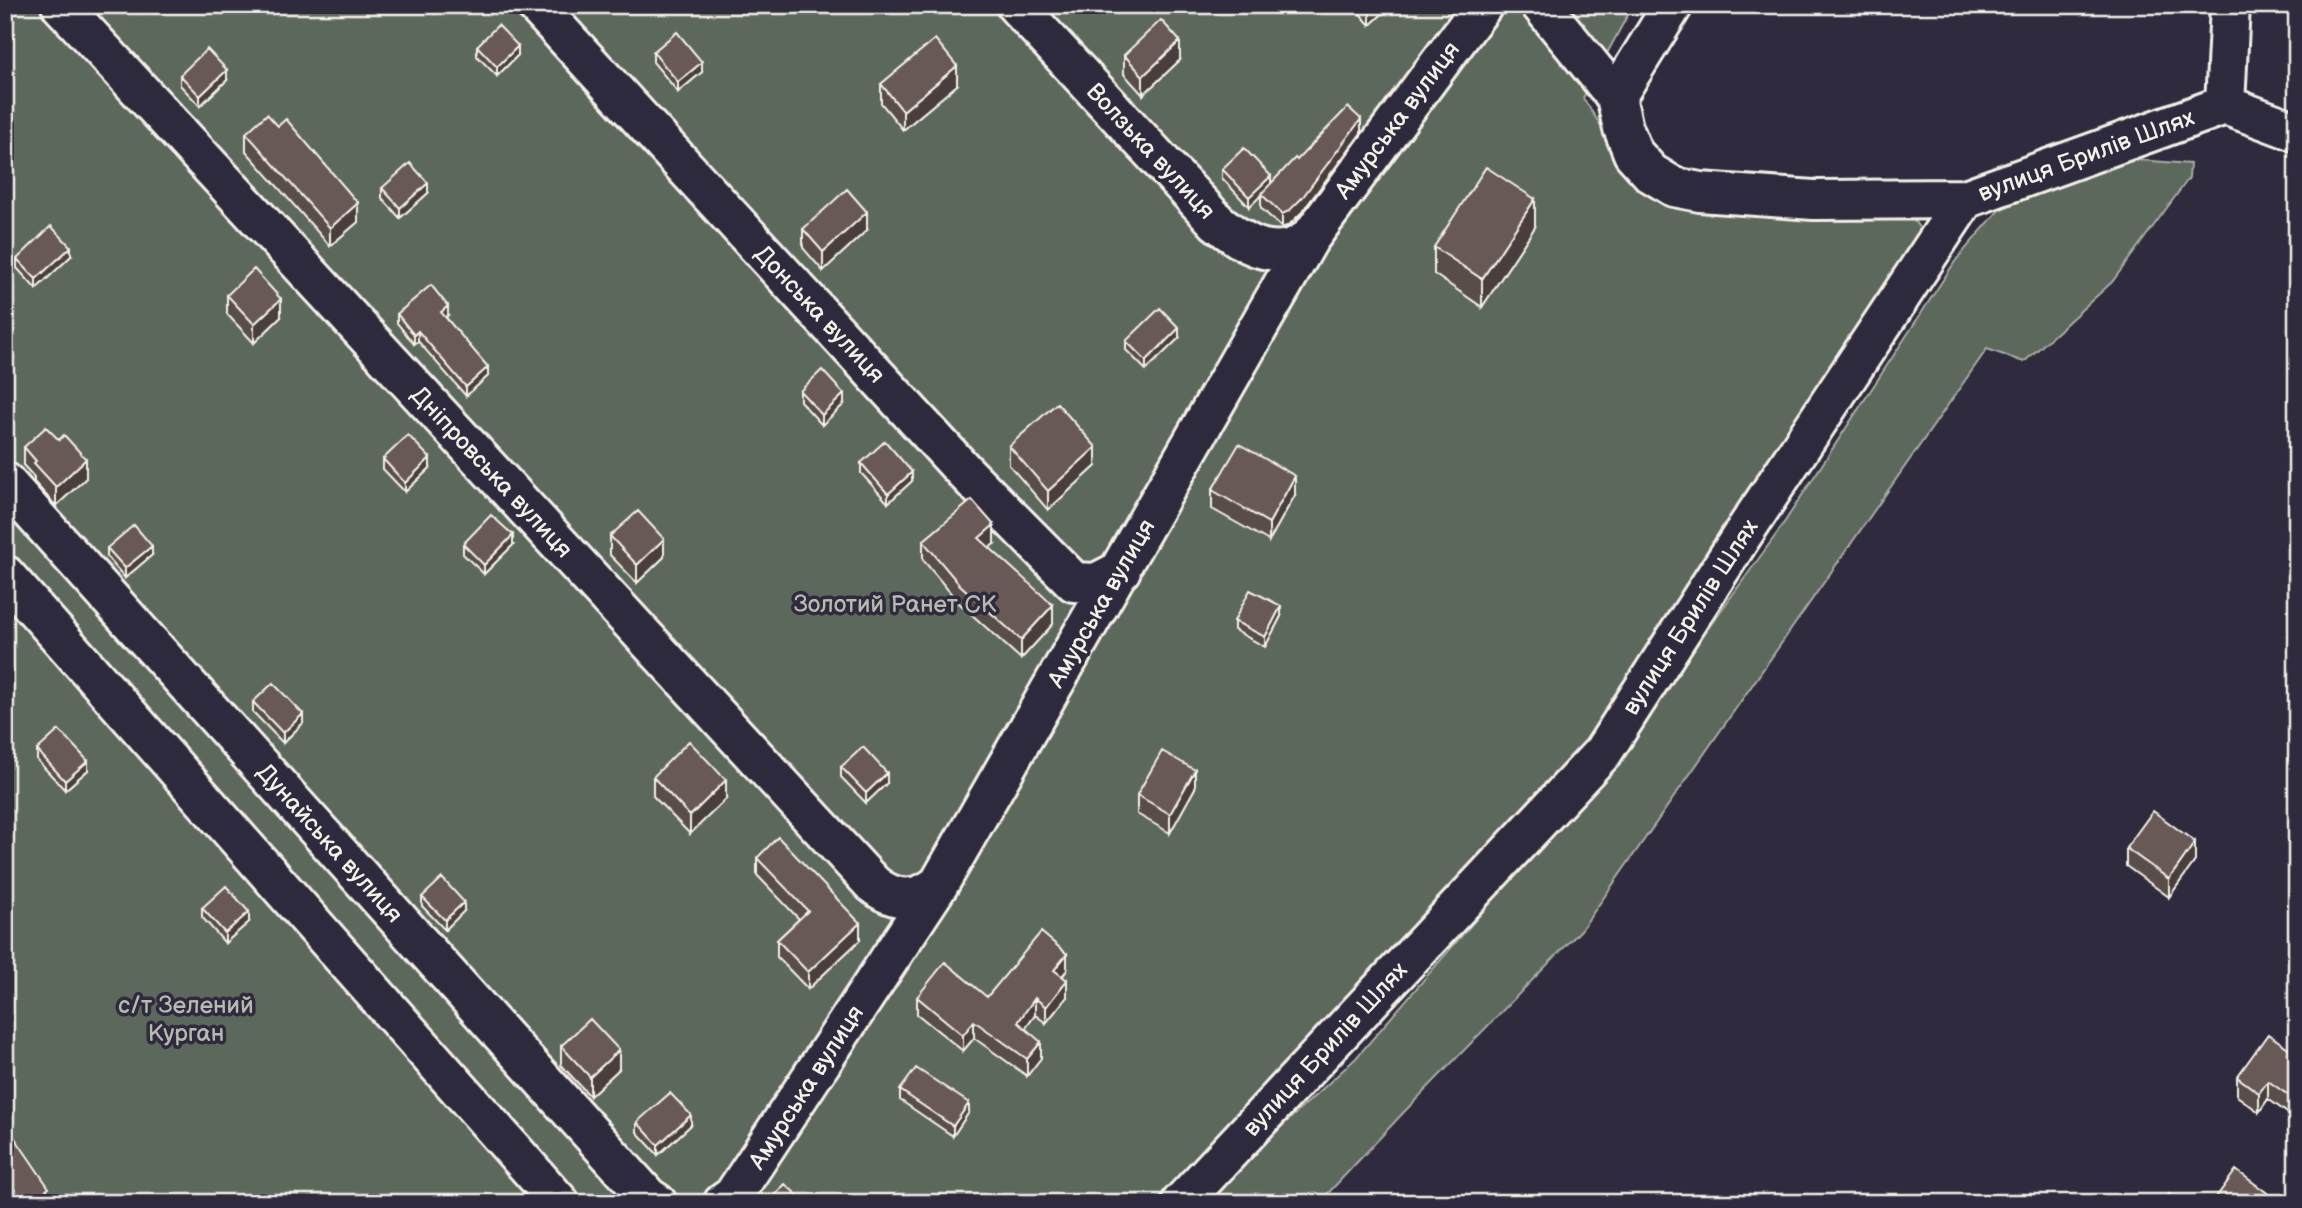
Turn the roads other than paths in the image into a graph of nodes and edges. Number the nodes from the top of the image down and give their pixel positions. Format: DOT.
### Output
graph roads {
  1 [pos="61,5"];
  2 [pos="536,5"];
  3 [pos="1016,5"];
  4 [pos="1483,5"];
  5 [pos="1541,5"];
  6 [pos="1673,5"];
  7 [pos="2230,5"];
  8 [pos="1616,97"];
  9 [pos="2225,105"];
  10 [pos="2297,132"];
  11 [pos="1965,199"];
  12 [pos="1309,239"];
  13 [pos="5,482"];
  14 [pos="1121,570"];
  15 [pos="5,575"];
  16 [pos="939,884"];
  17 [pos="560,1203"];
  18 [pos="657,1203"];
  19 [pos="723,1203"];
  20 [pos="1181,1203"];
  1 -- 16 [label="street, Дніпровська вулиця"];
  2 -- 14 [label="street, Донська вулиця"];
  3 -- 12 [label="street, Волзька вулиця"];
  4 -- 12 [label="street, Амурська вулиця"];
  5 -- 8 [label="street"];
  6 -- 8 [label="street"];
  7 -- 9 [label="street"];
  8 -- 11 [label="street"];
  9 -- 10 [label="street"];
  9 -- 11 [label="street, вулиця Брилів Шлях"];
  11 -- 20 [label="street, вулиця Брилів Шлях"];
  12 -- 14 [label="street, Амурська вулиця"];
  13 -- 18 [label="street, Дунайська вулиця"];
  14 -- 16 [label="street, Амурська вулиця"];
  15 -- 17 [label="street"];
  16 -- 19 [label="street, Амурська вулиця"];
}
